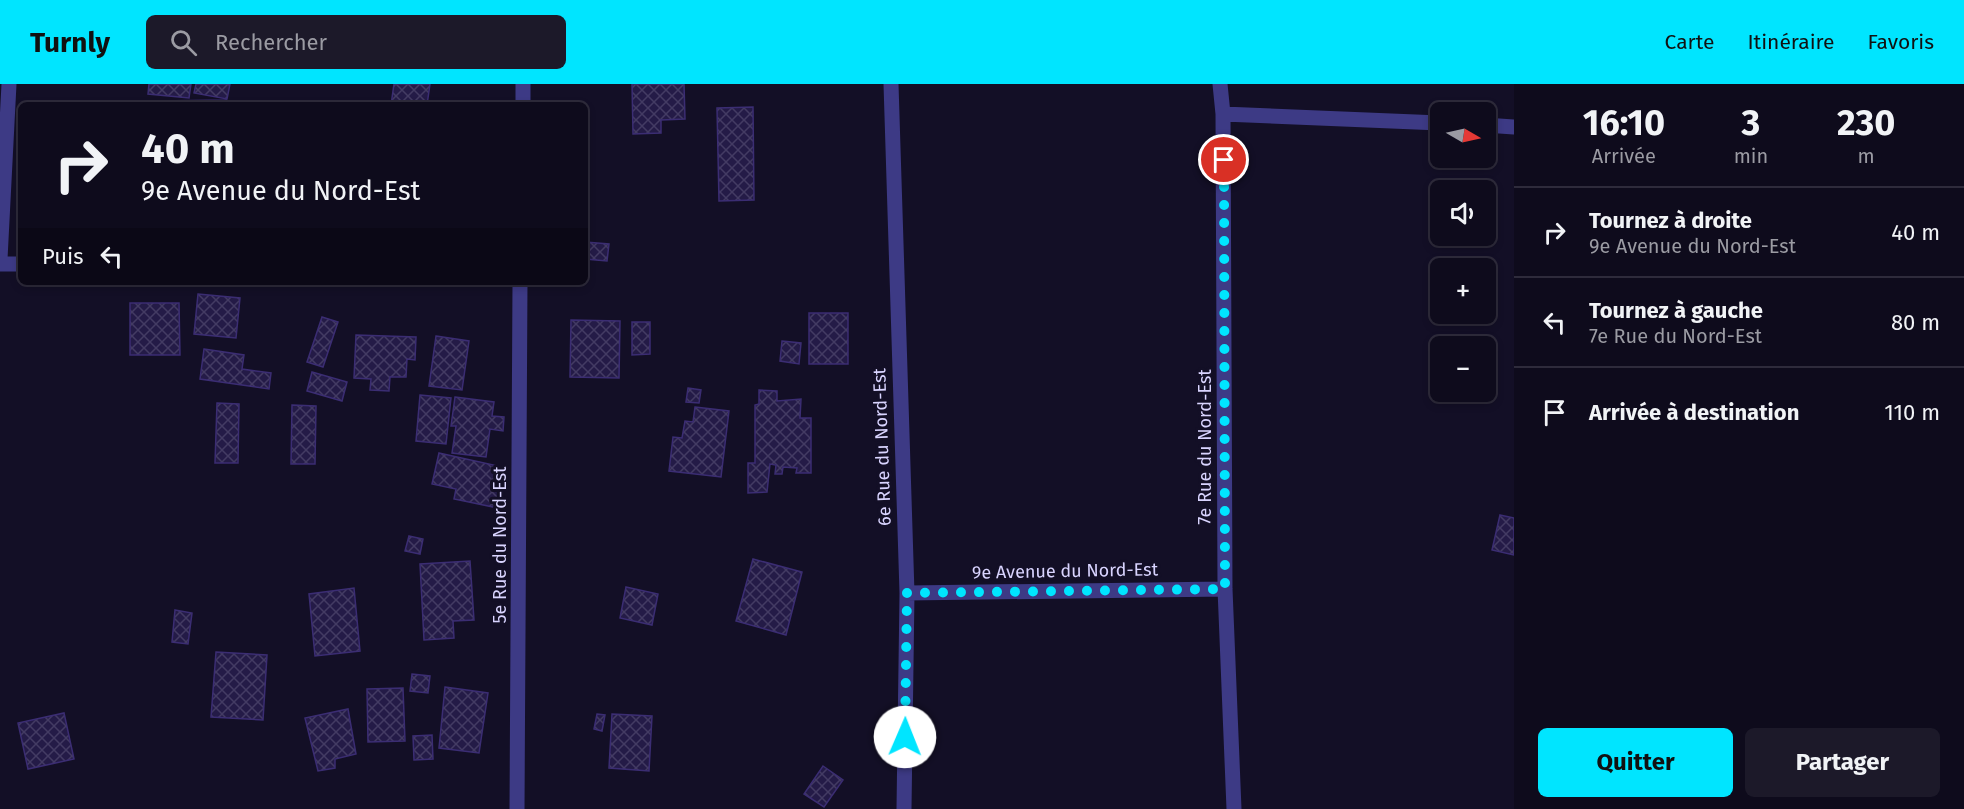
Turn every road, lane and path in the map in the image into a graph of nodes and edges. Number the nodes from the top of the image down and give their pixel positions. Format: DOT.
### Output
graph roads {
  1 [pos="9,84"];
  2 [pos="523,84"];
  3 [pos="891,84"];
  4 [pos="1220,84"];
  5 [pos="523,102"];
  6 [pos="1223,114"];
  7 [pos="1430,123"];
  8 [pos="1496,126"];
  9 [pos="1514,127"];
  10 [pos="0,259"];
  11 [pos="0,264"];
  12 [pos="18,264"];
  13 [pos="520,285"];
  14 [pos="1225,589"];
  15 [pos="907,593"];
  16 [pos="517,809"];
  17 [pos="904,809"];
  18 [pos="1234,809"];
  1 -- 10 [label="street"];
  2 -- 5 [label="street"];
  3 -- 15 [label="street, 6e Rue du Nord-Est"];
  4 -- 6 [label="street, 7e Rue du Nord-Est"];
  6 -- 7 [label="street"];
  6 -- 14 [label="street, 7e Rue du Nord-Est"];
  8 -- 9 [label="street"];
  11 -- 12 [label="street"];
  13 -- 16 [label="street, 5e Rue du Nord-Est"];
  14 -- 15 [label="street, 9e Avenue du Nord-Est"];
  14 -- 18 [label="street, 7e Rue du Nord-Est"];
  15 -- 17 [label="street, 6e Rue du Nord-Est"];
}
